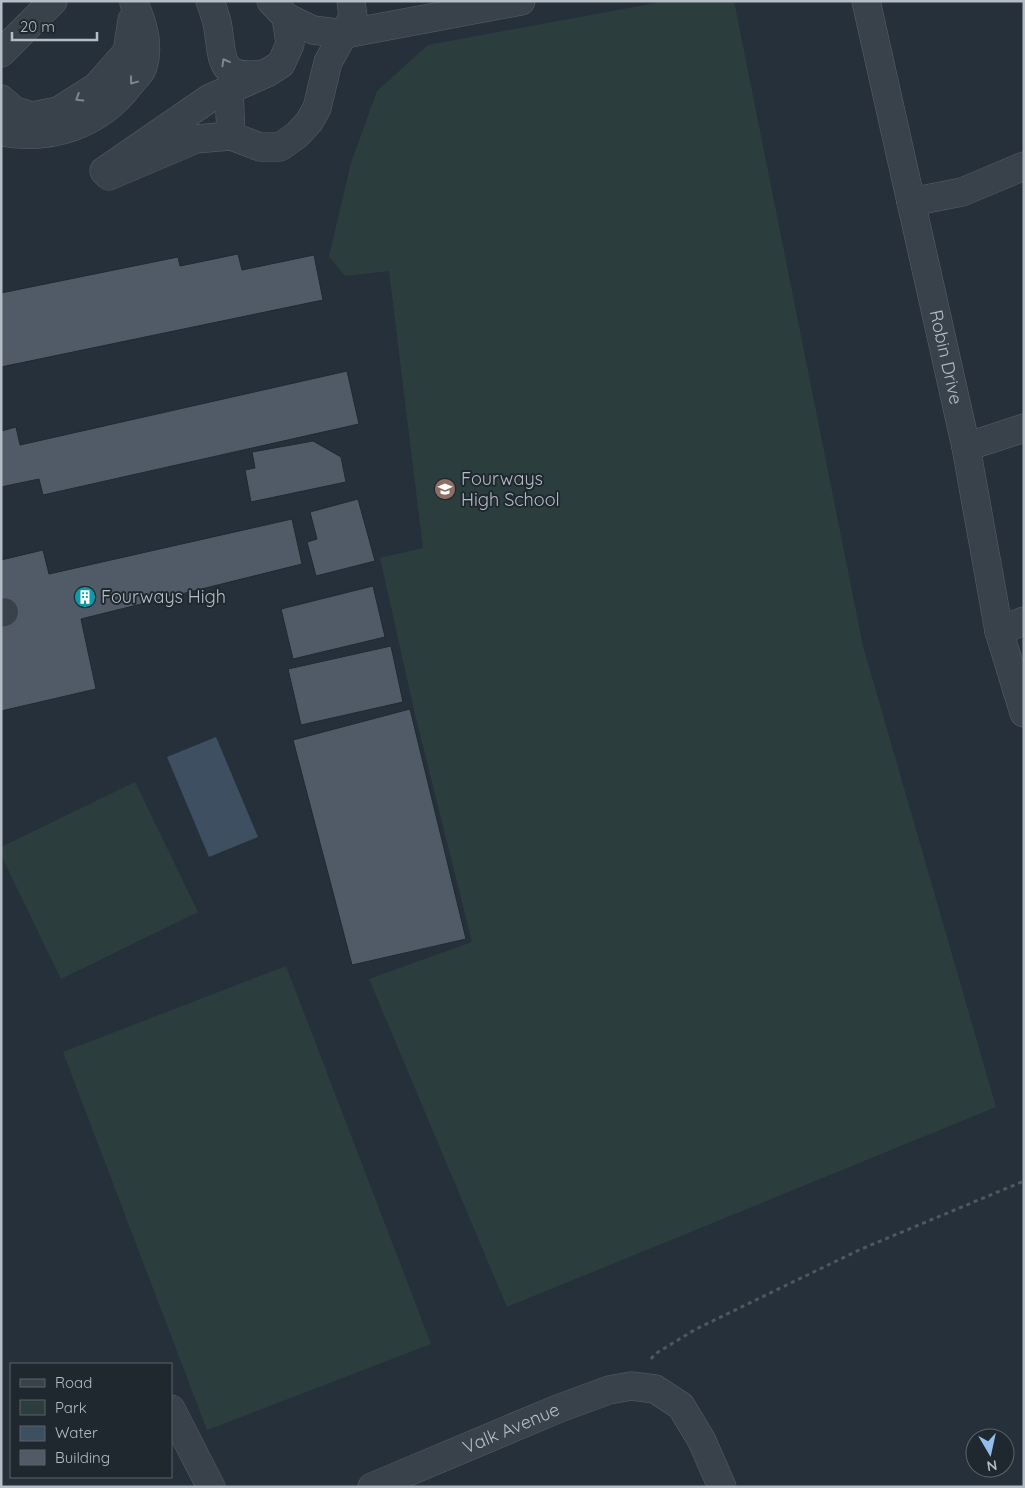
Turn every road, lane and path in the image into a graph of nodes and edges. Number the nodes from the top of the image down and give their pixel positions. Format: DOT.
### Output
graph roads {
  1 [pos="53,1"];
  2 [pos="210,1"];
  3 [pos="351,1"];
  4 [pos="521,1"];
  5 [pos="866,1"];
  6 [pos="133,2"];
  7 [pos="278,9"];
  8 [pos="345,34"];
  9 [pos="1,52"];
  10 [pos="267,74"];
  11 [pos="230,90"];
  12 [pos="1,99"];
  13 [pos="1,132"];
  14 [pos="231,136"];
  15 [pos="1024,166"];
  16 [pos="911,202"];
  17 [pos="1024,428"];
  18 [pos="966,447"];
  19 [pos="1012,626"];
  20 [pos="1024,713"];
  21 [pos="1024,1180"];
  22 [pos="643,1388"];
  23 [pos="172,1411"];
  24 [pos="211,1487"];
  25 [pos="372,1487"];
  26 [pos="722,1487"];
  1 -- 9 [label="street"];
  10 -- 2 [label="street, one-way"];
  3 -- 8 [label="street"];
  4 -- 8 [label="street"];
  5 -- 16 [label="street, Robin Drive"];
  6 -- 12 [label="street, one-way"];
  6 -- 13 [label="street, one-way"];
  7 -- 8 [label="street"];
  7 -- 10 [label="street"];
  8 -- 14 [label="street"];
  10 -- 11 [label="street"];
  11 -- 14 [label="street"];
  11 -- 14 [label="street"];
  15 -- 16 [label="street"];
  16 -- 18 [label="street, Robin Drive"];
  17 -- 18 [label="street"];
  18 -- 19 [label="street, Robin Drive"];
  19 -- 20 [label="street, Robin Drive"];
  21 -- 22 [label="path"];
  22 -- 25 [label="street, Valk Avenue"];
  22 -- 26 [label="street"];
  23 -- 24 [label="street"];
}
